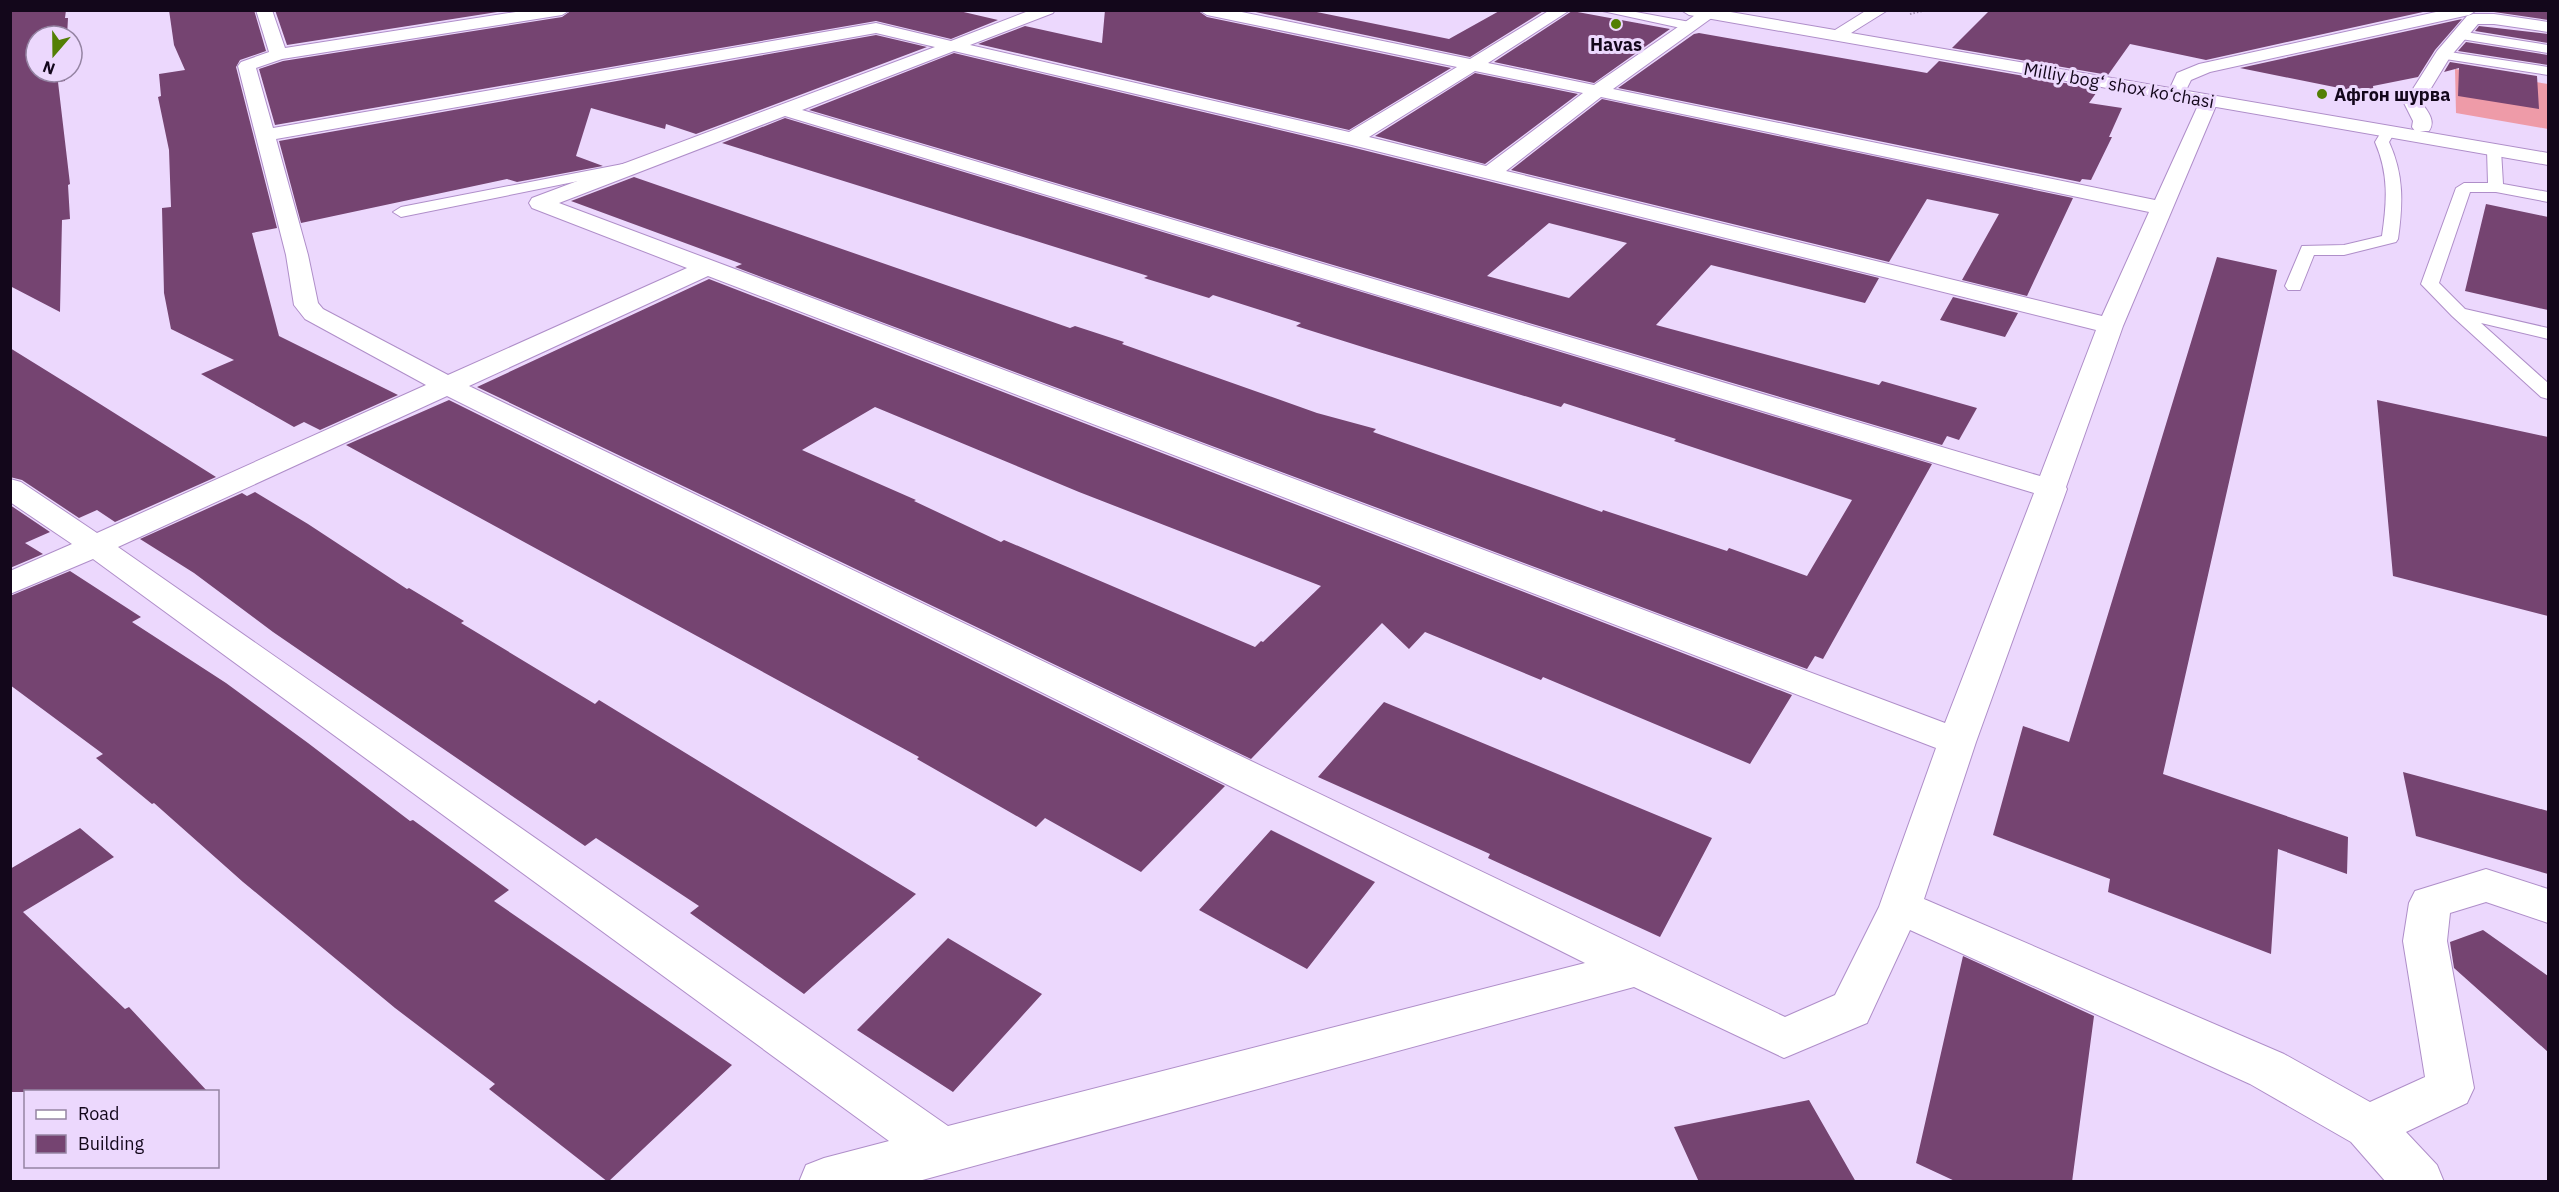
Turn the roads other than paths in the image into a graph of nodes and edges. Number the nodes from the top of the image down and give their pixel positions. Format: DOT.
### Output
graph roads {
  1 [pos="264,10"];
  2 [pos="1047,10"];
  3 [pos="1207,10"];
  4 [pos="1562,10"];
  5 [pos="1603,10"];
  6 [pos="1737,10"];
  7 [pos="1880,10"];
  8 [pos="2469,10"];
  9 [pos="552,11"];
  10 [pos="1696,17"];
  11 [pos="2548,27"];
  12 [pos="1842,33"];
  13 [pos="2459,35"];
  14 [pos="950,46"];
  15 [pos="2548,49"];
  16 [pos="278,54"];
  17 [pos="2443,55"];
  18 [pos="1474,66"];
  19 [pos="2548,71"];
  20 [pos="1599,90"];
  21 [pos="2195,93"];
  22 [pos="787,111"];
  23 [pos="2422,127"];
  24 [pos="2388,132"];
  25 [pos="264,135"];
  26 [pos="1352,139"];
  27 [pos="2548,149"];
  28 [pos="2494,150"];
  29 [pos="2548,159"];
  30 [pos="643,165"];
  31 [pos="1491,172"];
  32 [pos="2496,187"];
  33 [pos="2548,196"];
  34 [pos="2160,208"];
  35 [pos="401,212"];
  36 [pos="707,268"];
  37 [pos="2294,286"];
  38 [pos="2458,312"];
  39 [pos="2110,326"];
  40 [pos="2548,333"];
  41 [pos="448,386"];
  42 [pos="2548,393"];
  43 [pos="10,488"];
  44 [pos="2052,489"];
  45 [pos="96,546"];
  46 [pos="10,584"];
  47 [pos="1957,742"];
  48 [pos="2548,906"];
  49 [pos="1900,907"];
  50 [pos="1637,968"];
  51 [pos="2368,1126"];
  52 [pos="941,1150"];
  53 [pos="824,1182"];
  54 [pos="2419,1182"];
  1 -- 16 [label="street"];
  2 -- 14 [label="street"];
  3 -- 18 [label="street"];
  4 -- 18 [label="street"];
  5 -- 10 [label="lane"];
  6 -- 12 [label="street, Milliy bog‘ shox ko‘chasi"];
  7 -- 12 [label="street"];
  8 -- 21 [label="street"];
  9 -- 16 [label="street"];
  10 -- 12 [label="street, Milliy bog‘ shox ko‘chasi"];
  10 -- 20 [label="street"];
  11 -- 13 [label="street"];
  12 -- 21 [label="street, Milliy bog‘ shox ko‘chasi"];
  12 -- 21 [label="street, Milliy bog‘ shox ko‘chasi"];
  13 -- 15 [label="lane"];
  13 -- 17 [label="street"];
  14 -- 22 [label="street"];
  14 -- 25 [label="street"];
  14 -- 26 [label="street"];
  16 -- 25 [label="street"];
  17 -- 19 [label="lane"];
  17 -- 23 [label="street"];
  18 -- 20 [label="street"];
  18 -- 26 [label="street"];
  20 -- 31 [label="street"];
  20 -- 34 [label="street"];
  21 -- 23 [label="street, Milliy bog‘ shox ko‘chasi"];
  21 -- 24 [label="street, Milliy bog‘ shox ko‘chasi"];
  21 -- 34 [label="street"];
  22 -- 30 [label="street"];
  22 -- 44 [label="street"];
  23 -- 27 [label="street, Milliy bog‘ shox ko‘chasi"];
  24 -- 28 [label="street, Milliy bog‘ shox ko‘chasi"];
  24 -- 37 [label="lane"];
  25 -- 41 [label="street"];
  26 -- 31 [label="street"];
  28 -- 29 [label="street, Milliy bog‘ shox ko‘chasi"];
  28 -- 32 [label="lane"];
  30 -- 35 [label="lane"];
  30 -- 36 [label="street"];
  31 -- 39 [label="street"];
  32 -- 33 [label="lane"];
  32 -- 38 [label="lane"];
  34 -- 39 [label="street"];
  36 -- 41 [label="street"];
  36 -- 47 [label="street"];
  38 -- 40 [label="lane"];
  38 -- 42 [label="lane"];
  39 -- 44 [label="street"];
  41 -- 45 [label="street"];
  41 -- 50 [label="street"];
  43 -- 45 [label="street"];
  44 -- 47 [label="street"];
  45 -- 46 [label="street"];
  45 -- 52 [label="street"];
  47 -- 49 [label="street"];
  48 -- 51 [label="street"];
  49 -- 50 [label="street"];
  49 -- 51 [label="street"];
  50 -- 52 [label="street"];
  51 -- 54 [label="street"];
  52 -- 53 [label="street"];
}
